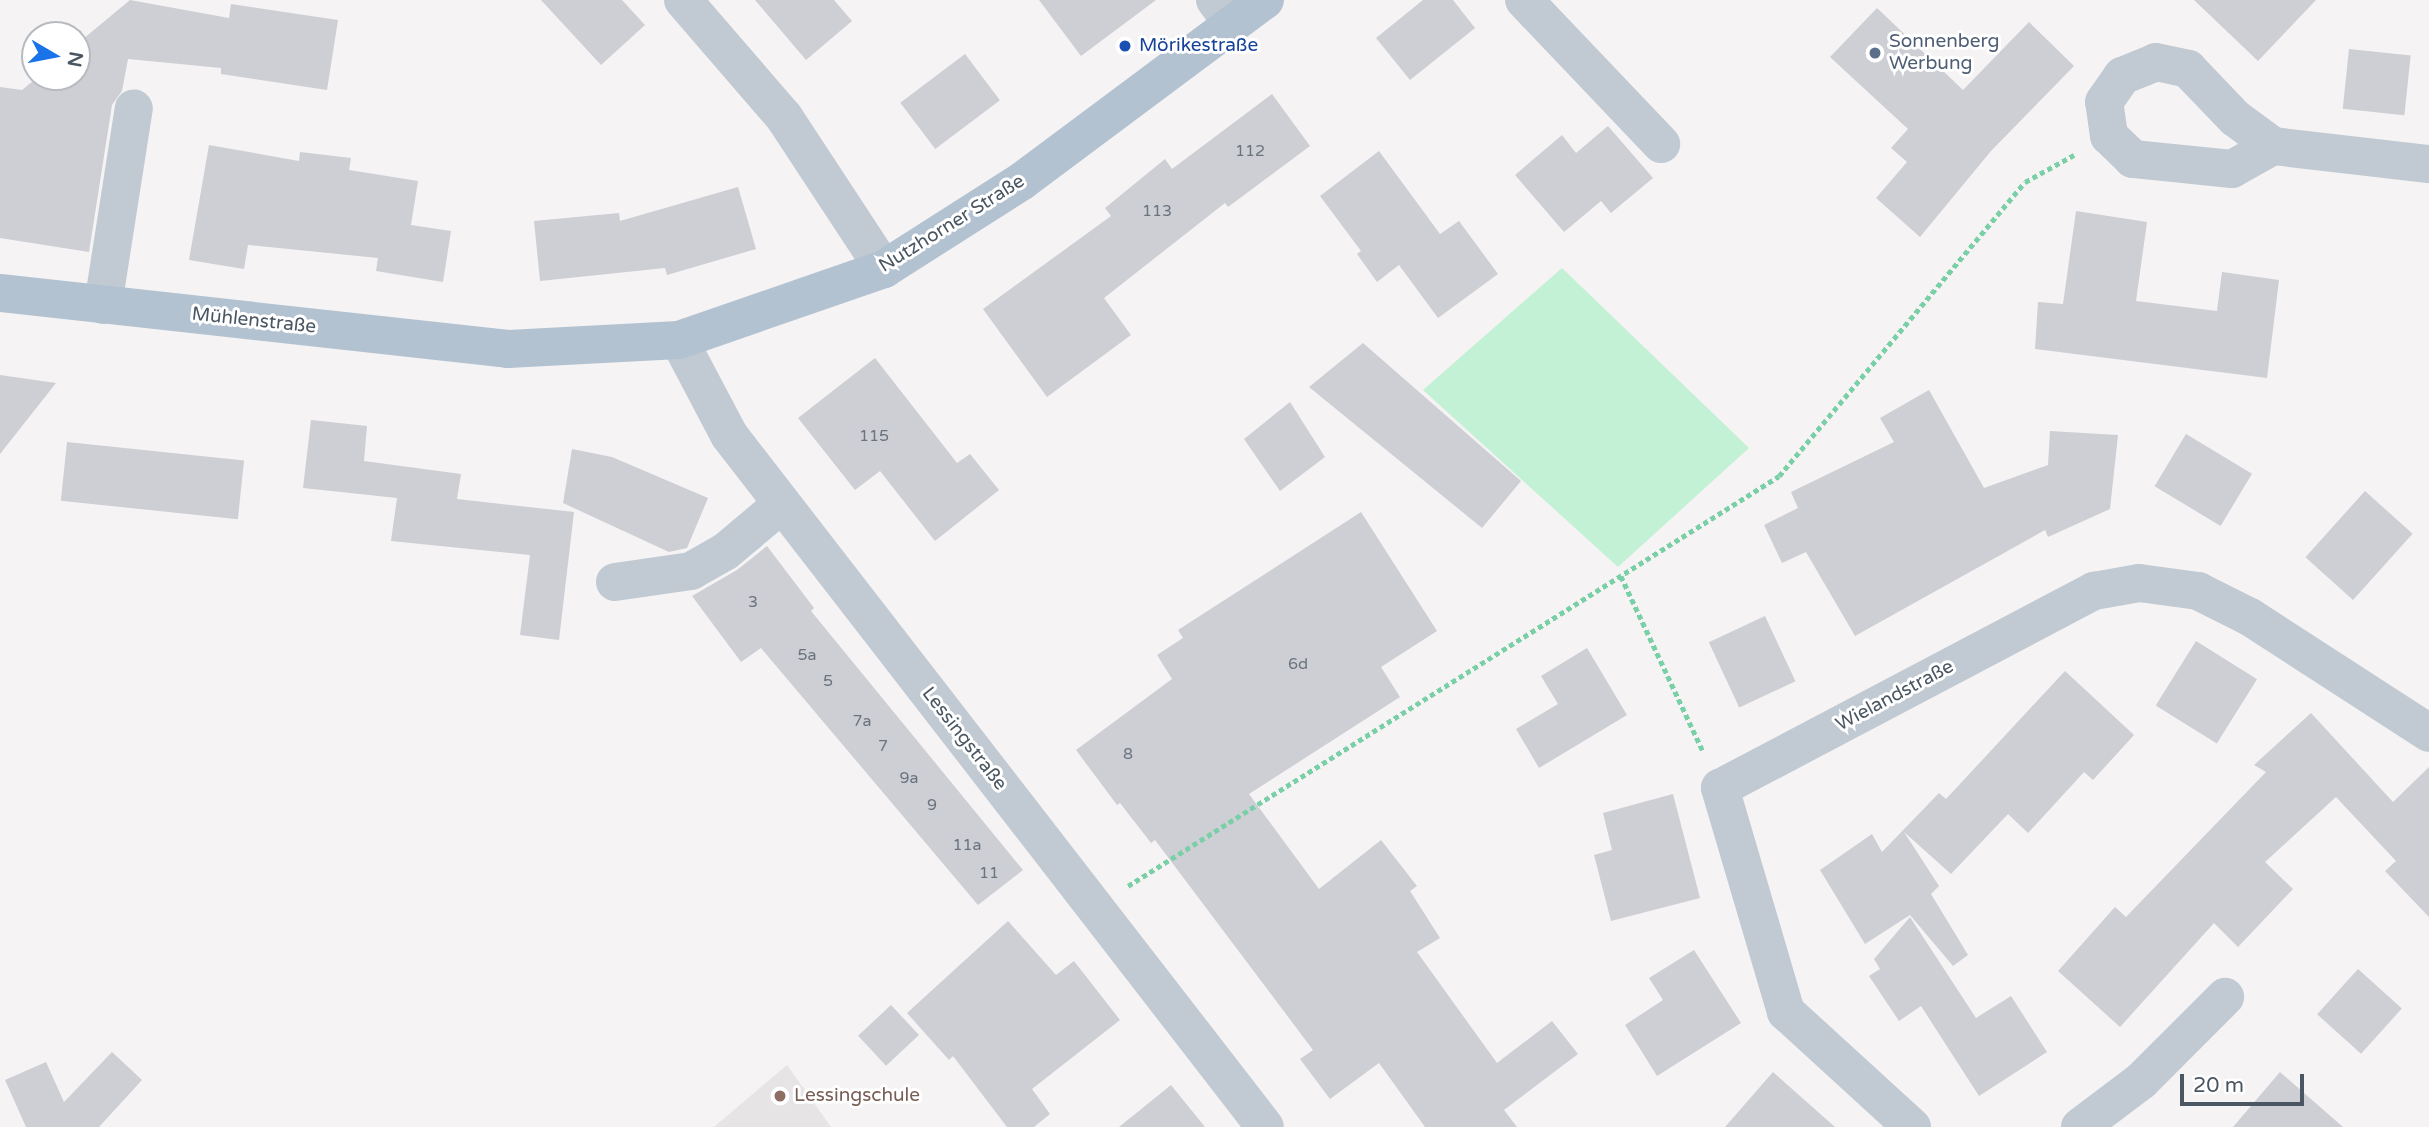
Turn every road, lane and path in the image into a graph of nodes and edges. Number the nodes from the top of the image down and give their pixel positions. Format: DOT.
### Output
graph roads {
  1 [pos="683,0"];
  2 [pos="1265,0"];
  3 [pos="1524,0"];
  4 [pos="1224,12"];
  5 [pos="134,108"];
  6 [pos="2109,136"];
  7 [pos="1661,144"];
  8 [pos="2273,146"];
  9 [pos="2429,164"];
  10 [pos="884,269"];
  11 [pos="0,293"];
  12 [pos="103,304"];
  13 [pos="679,340"];
  14 [pos="508,349"];
  15 [pos="782,504"];
  16 [pos="1621,576"];
  17 [pos="615,582"];
  18 [pos="2429,733"];
  19 [pos="1720,788"];
  20 [pos="1094,908"];
  21 [pos="2225,997"];
  22 [pos="1265,1127"];
  23 [pos="1912,1127"];
  24 [pos="2080,1127"];
  1 -- 10 [label="street"];
  2 -- 4 [label="main road, Nutzhorner Straße"];
  3 -- 7 [label="street"];
  4 -- 10 [label="main road, Nutzhorner Straße"];
  5 -- 12 [label="street"];
  6 -- 8 [label="street"];
  6 -- 8 [label="street"];
  6 -- 16 [label="path"];
  8 -- 9 [label="street"];
  10 -- 13 [label="main road, Nutzhorner Straße"];
  11 -- 12 [label="main road, Mühlenstraße"];
  12 -- 14 [label="main road, Mühlenstraße"];
  13 -- 14 [label="main road, Nutzhorner Straße"];
  13 -- 15 [label="street, Lessingstraße"];
  15 -- 17 [label="street"];
  15 -- 20 [label="street, Lessingstraße"];
  16 -- 19 [label="path"];
  16 -- 20 [label="path"];
  18 -- 19 [label="street, Wielandstraße"];
  19 -- 23 [label="street"];
  20 -- 22 [label="street, Lessingstraße"];
  21 -- 24 [label="street"];
}
